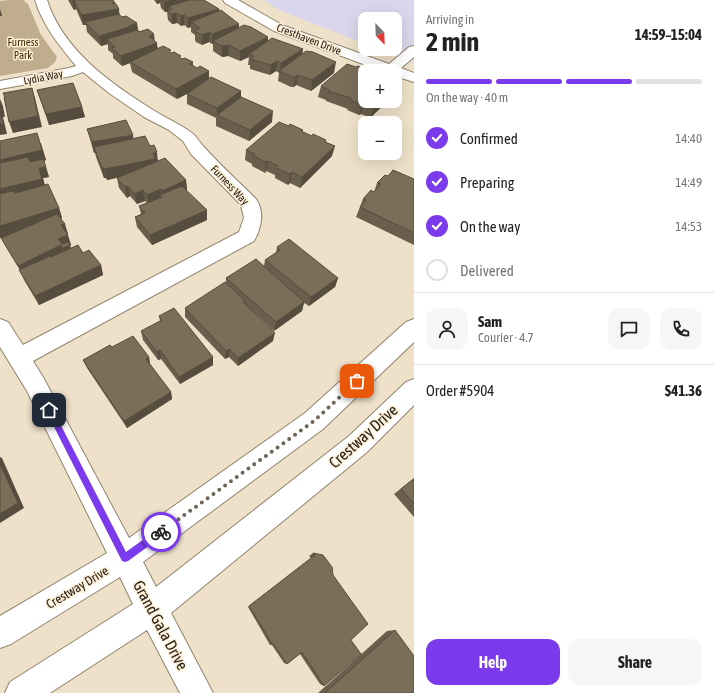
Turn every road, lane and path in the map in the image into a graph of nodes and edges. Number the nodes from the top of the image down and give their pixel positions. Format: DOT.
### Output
graph roads {
  1 [pos="41,0"];
  2 [pos="229,0"];
  3 [pos="414,50"];
  4 [pos="375,64"];
  5 [pos="398,64"];
  6 [pos="85,67"];
  7 [pos="402,74"];
  8 [pos="414,78"];
  9 [pos="0,85"];
  10 [pos="0,328"];
  11 [pos="414,328"];
  12 [pos="19,358"];
  13 [pos="414,390"];
  14 [pos="125,558"];
  15 [pos="152,609"];
  16 [pos="0,633"];
  17 [pos="21,693"];
  18 [pos="197,693"];
  1 -- 6 [label="street, Furness Way"];
  2 -- 4 [label="street, Cresthaven Drive"];
  3 -- 5 [label="street"];
  6 -- 9 [label="street, Lydia Way"];
  6 -- 12 [label="street, Furness Way"];
  7 -- 8 [label="street, Cresthaven Drive"];
  10 -- 12 [label="street, Grand Gala Drive"];
  11 -- 14 [label="street, Crestway Drive"];
  12 -- 14 [label="street, Grand Gala Drive"];
  13 -- 15 [label="street, Crestway Drive"];
  14 -- 15 [label="street, Grand Gala Drive"];
  14 -- 16 [label="street, Crestway Drive"];
  15 -- 17 [label="street, Crestway Drive"];
  15 -- 18 [label="street, Grand Gala Drive"];
}
